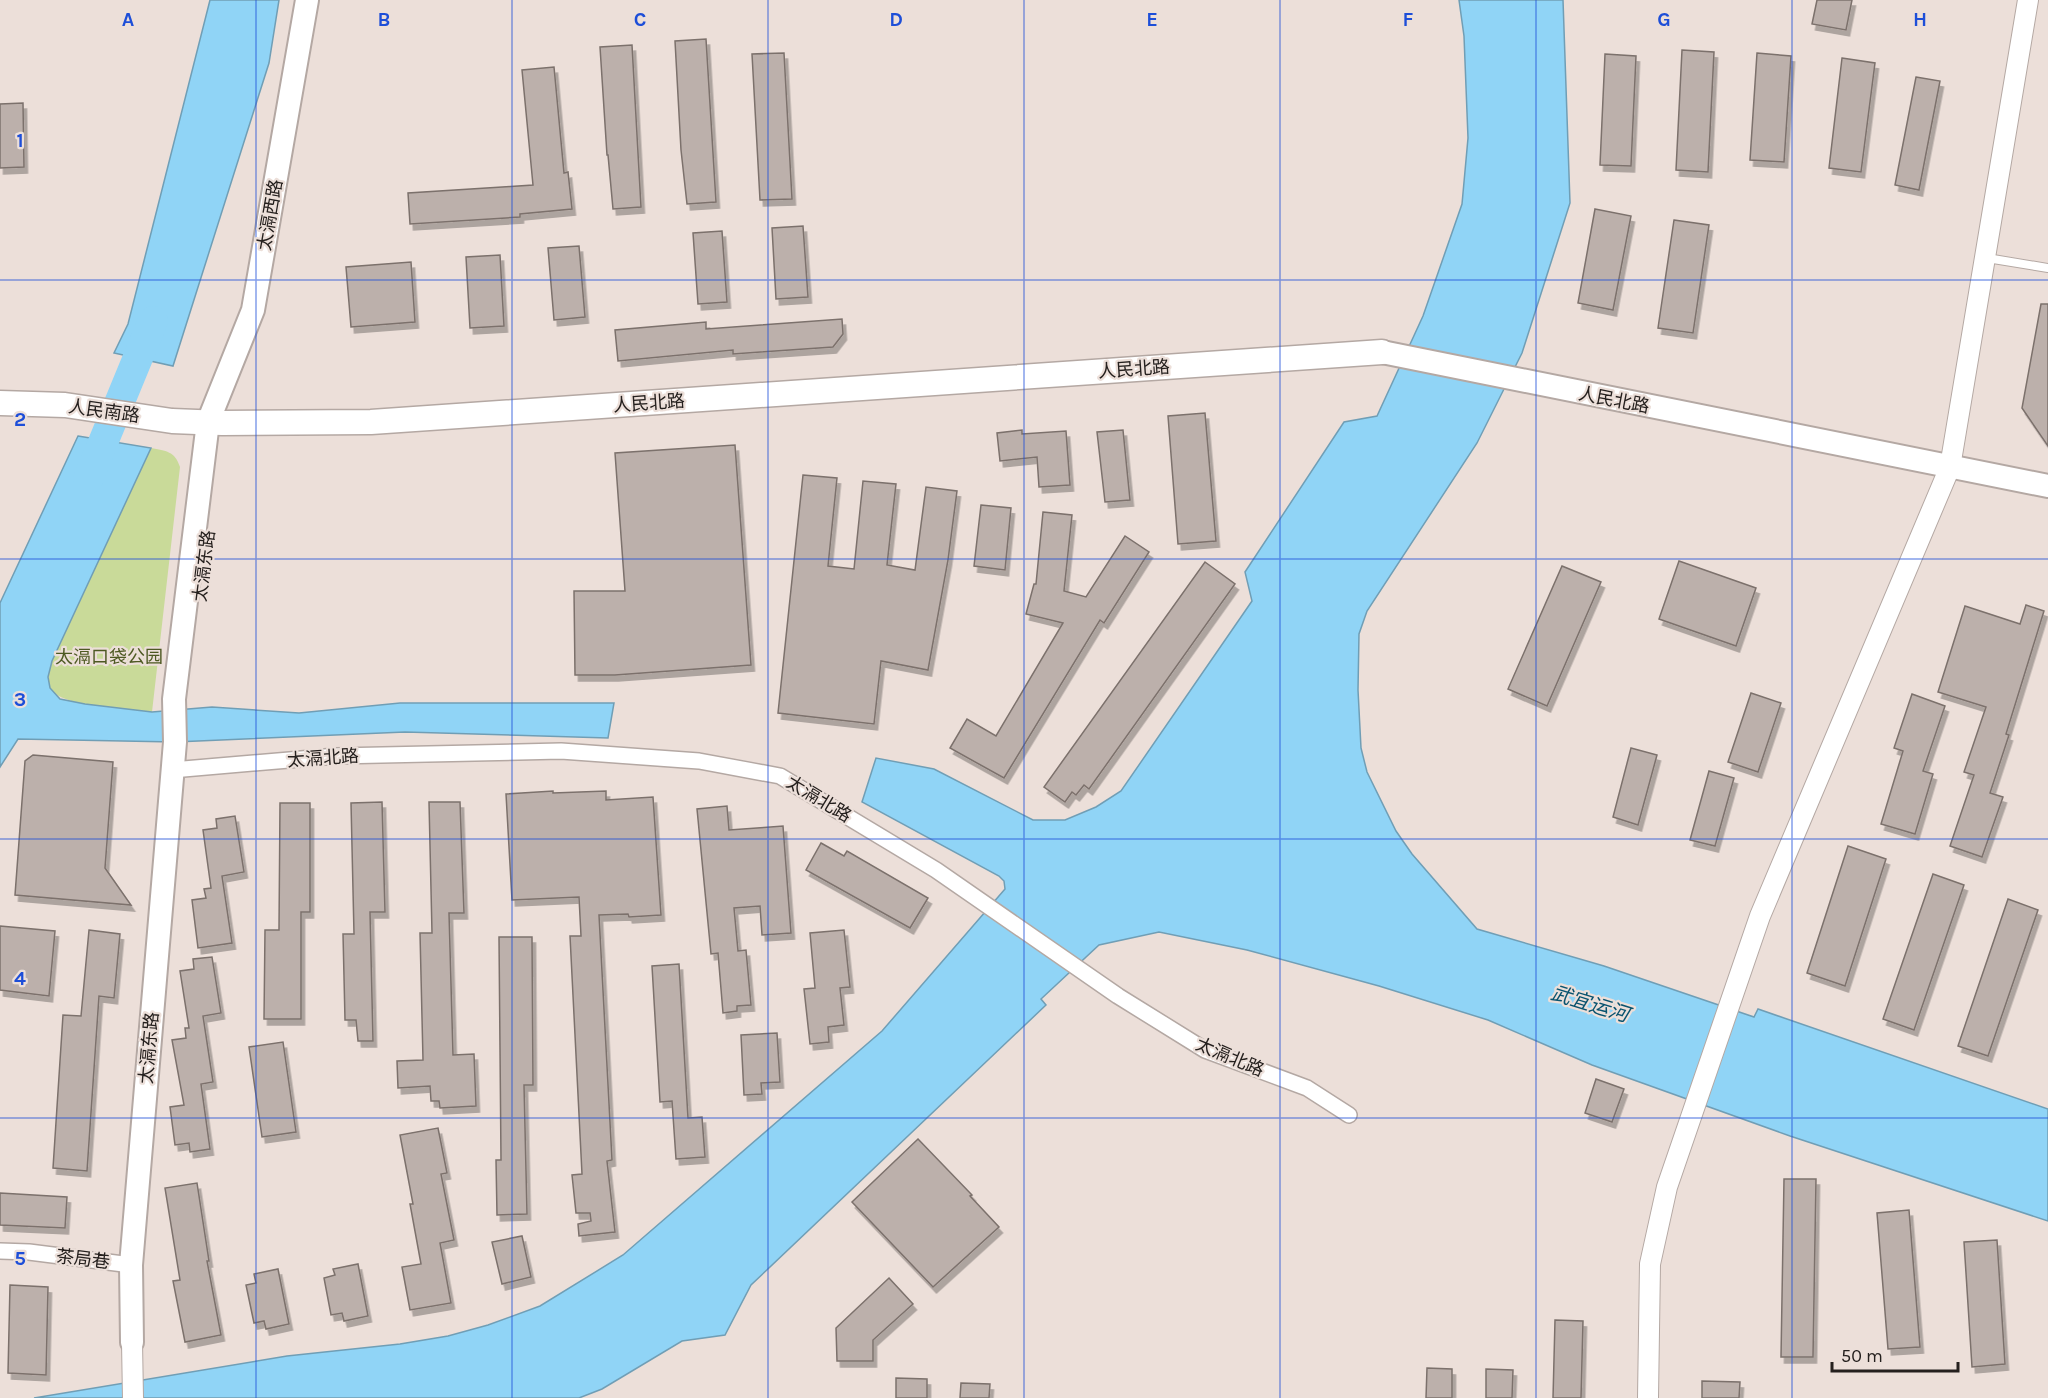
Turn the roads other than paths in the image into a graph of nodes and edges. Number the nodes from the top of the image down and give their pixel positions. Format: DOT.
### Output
graph roads {
  1 [pos="308,0"];
  2 [pos="2028,0"];
  3 [pos="1985,258"];
  4 [pos="2048,268"];
  5 [pos="1382,352"];
  6 [pos="0,403"];
  7 [pos="215,423"];
  8 [pos="1950,467"];
  9 [pos="2048,486"];
  10 [pos="173,760"];
  11 [pos="1349,1115"];
  12 [pos="0,1251"];
  13 [pos="131,1265"];
  14 [pos="132,1342"];
  15 [pos="133,1398"];
  16 [pos="1648,1398"];
  1 -- 7 [label="main road, 太滆西路"];
  2 -- 3 [label="street"];
  3 -- 4 [label="lane"];
  3 -- 8 [label="street"];
  5 -- 7 [label="main road, 人民北路"];
  5 -- 8 [label="main road, 人民北路"];
  6 -- 7 [label="main road, 人民南路"];
  7 -- 10 [label="main road, 太滆东路"];
  8 -- 9 [label="main road, 人民北路"];
  8 -- 16 [label="street"];
  10 -- 11 [label="street, 太滆北路"];
  10 -- 13 [label="main road, 太滆东路"];
  12 -- 13 [label="street, 茶局巷"];
  13 -- 14 [label="main road, 太滆东路"];
  14 -- 15 [label="street, 太滆东路"];
}
